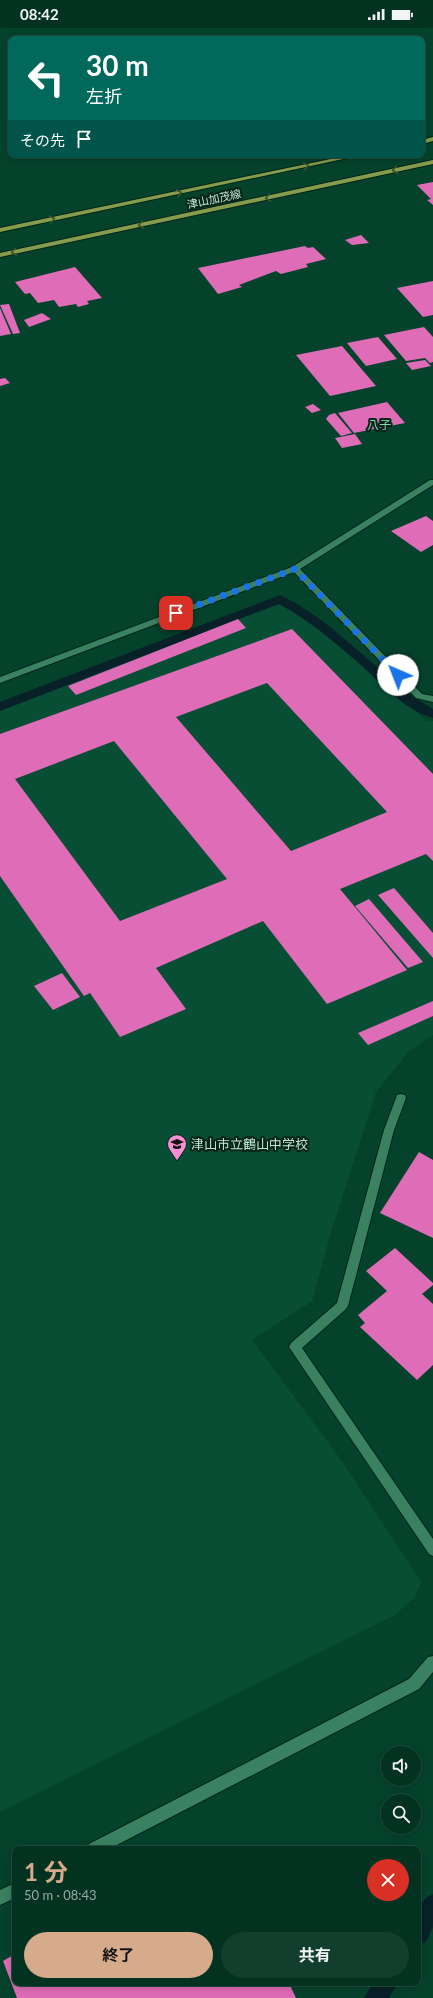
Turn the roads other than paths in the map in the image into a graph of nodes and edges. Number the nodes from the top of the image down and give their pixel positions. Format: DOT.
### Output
graph roads {
  1 [pos="345,158"];
  2 [pos="433,162"];
  3 [pos="0,230"];
  4 [pos="0,255"];
  5 [pos="433,482"];
  6 [pos="295,569"];
  7 [pos="0,680"];
  8 [pos="433,699"];
  9 [pos="401,1098"];
  10 [pos="433,1550"];
  11 [pos="433,1662"];
  12 [pos="100,1846"];
  13 [pos="12,1892"];
  14 [pos="0,1898"];
  3 -- 1 [label="main road, 津山加茂線, one-way"];
  2 -- 4 [label="main road, 津山加茂線, one-way"];
  5 -- 6 [label="street"];
  6 -- 7 [label="street"];
  6 -- 8 [label="street"];
  9 -- 10 [label="street"];
  11 -- 12 [label="street"];
  13 -- 14 [label="street"];
}
